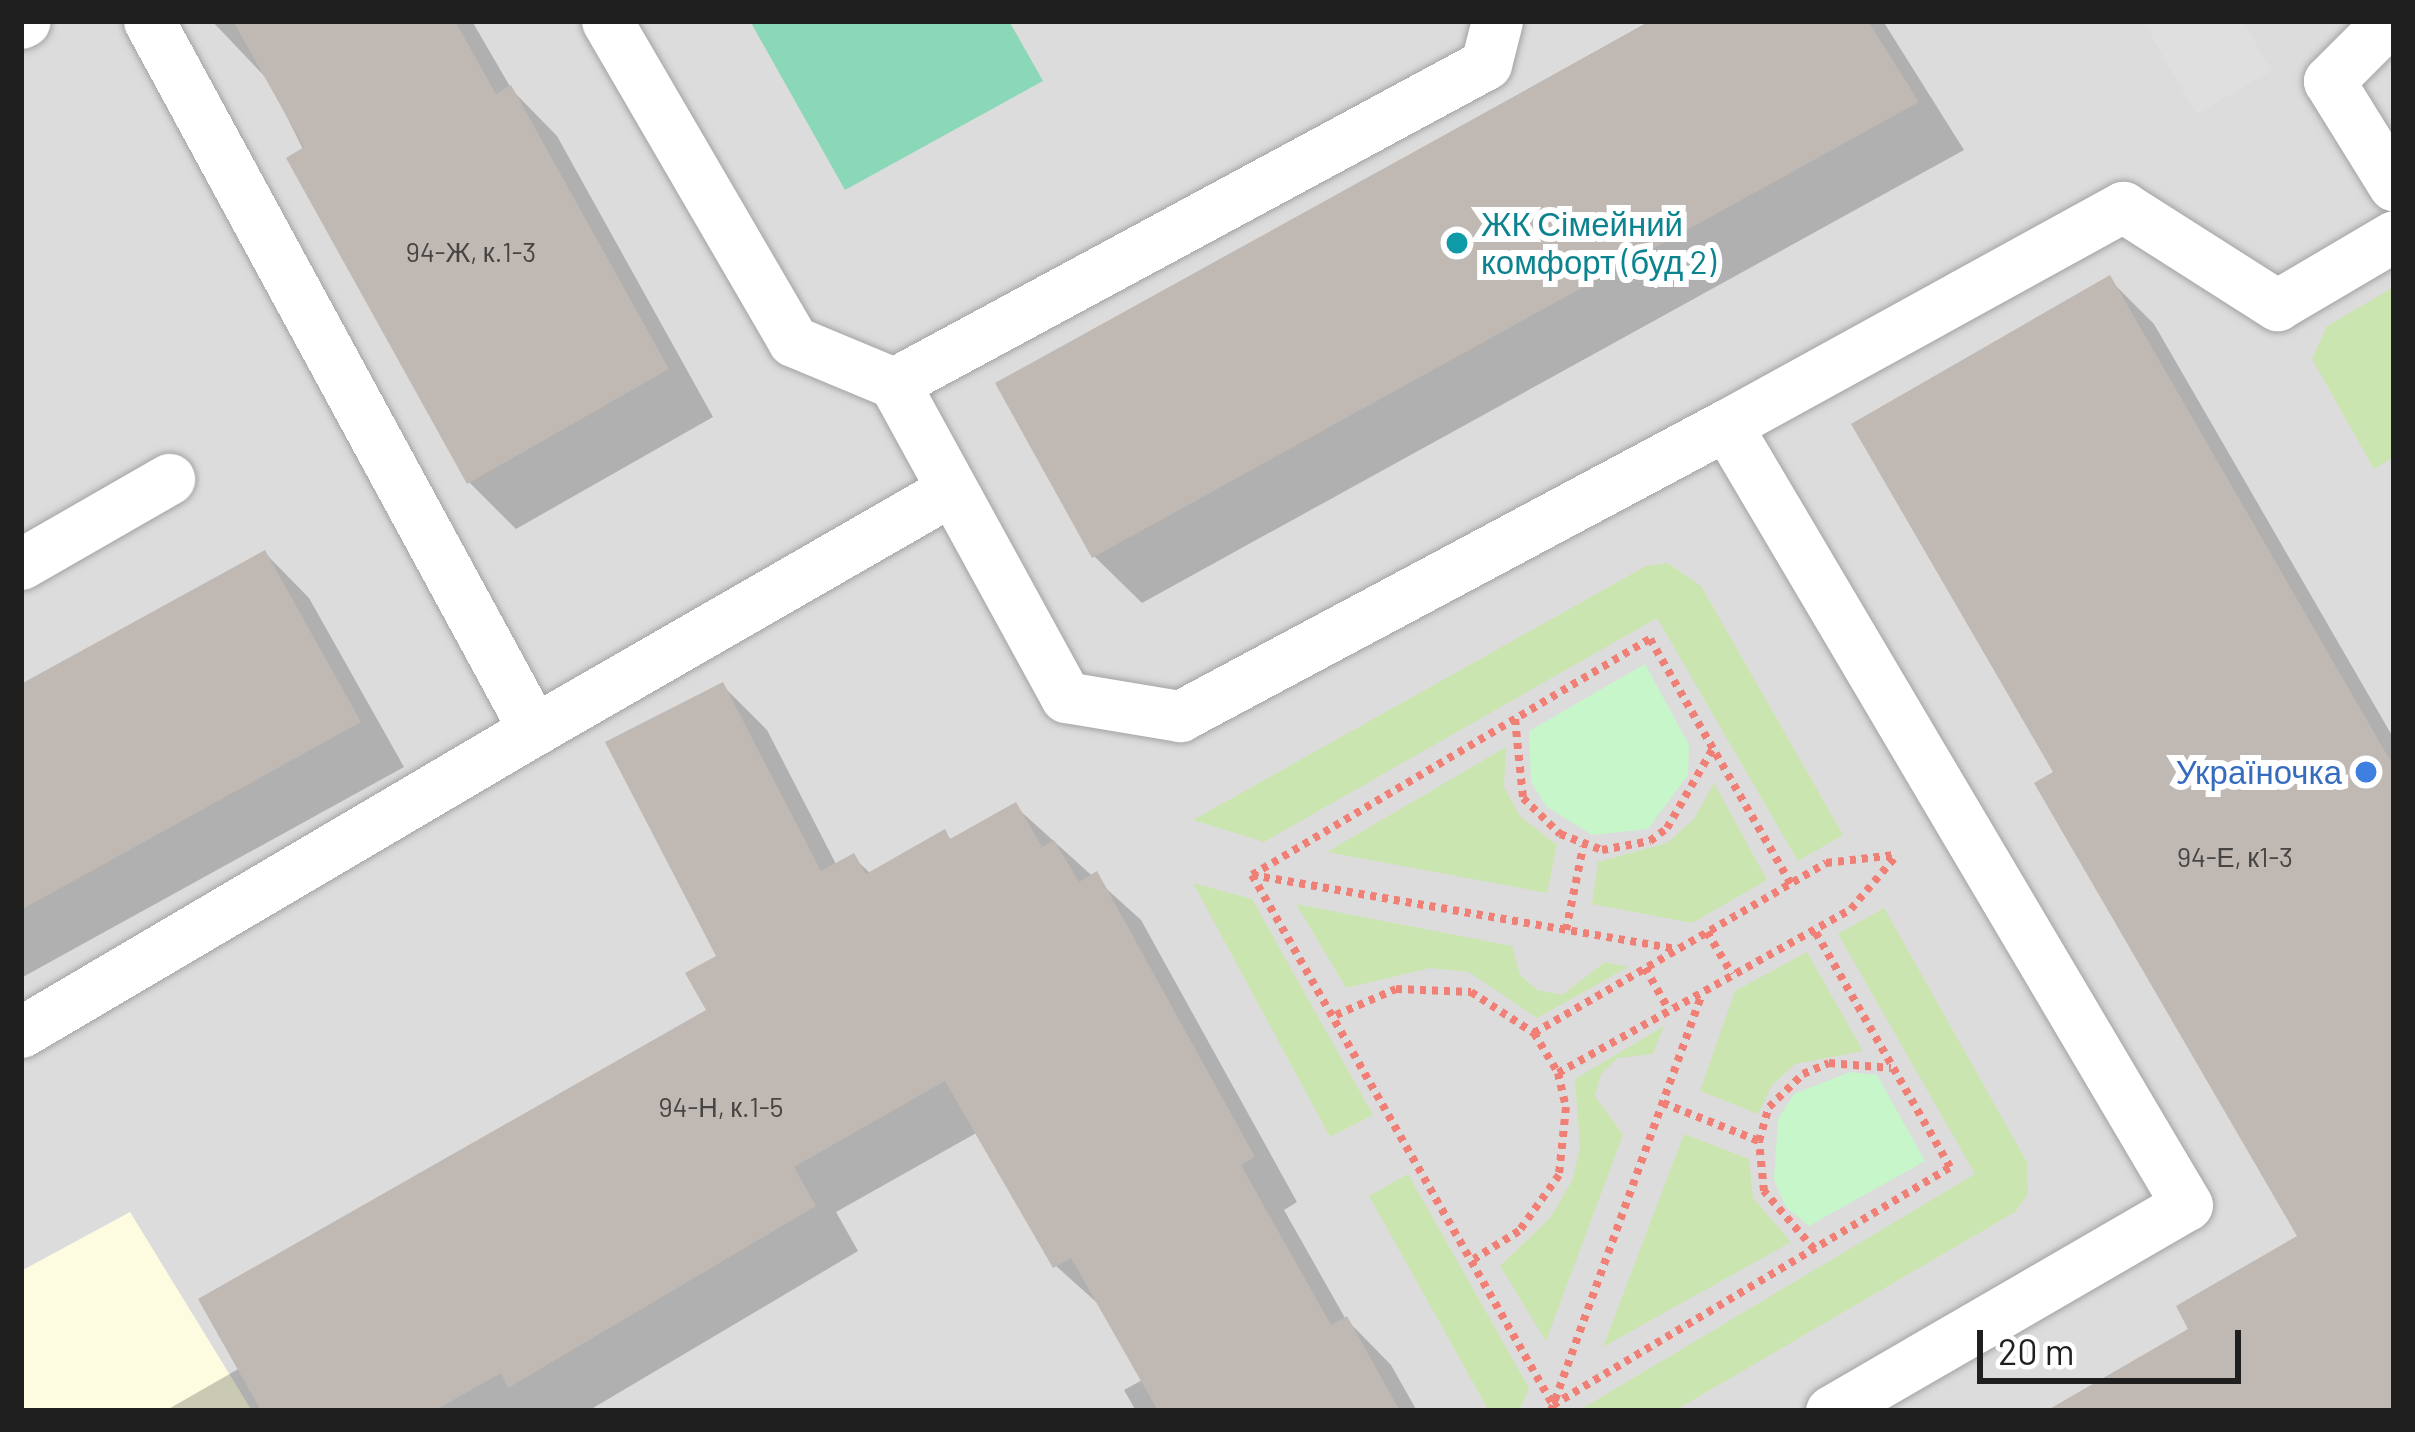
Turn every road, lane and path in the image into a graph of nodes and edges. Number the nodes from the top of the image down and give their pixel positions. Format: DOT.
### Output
graph roads {
  1 [pos="148,21"];
  2 [pos="608,21"];
  3 [pos="1497,21"];
  4 [pos="2390,21"];
  5 [pos="2394,186"];
  6 [pos="2394,236"];
  7 [pos="894,383"];
  8 [pos="1726,425"];
  9 [pos="169,478"];
  10 [pos="952,490"];
  11 [pos="21,564"];
  12 [pos="1515,719"];
  13 [pos="534,730"];
  14 [pos="1712,748"];
  15 [pos="1583,847"];
  16 [pos="1252,875"];
  17 [pos="1791,884"];
  18 [pos="1566,930"];
  19 [pos="1814,930"];
  20 [pos="1707,932"];
  21 [pos="1676,949"];
  22 [pos="1645,968"];
  23 [pos="1732,974"];
  24 [pos="1702,992"];
  25 [pos="1669,1010"];
  26 [pos="1336,1016"];
  27 [pos="21,1033"];
  28 [pos="1534,1034"];
  29 [pos="1893,1068"];
  30 [pos="1558,1073"];
  31 [pos="1663,1103"];
  32 [pos="1759,1141"];
  33 [pos="1814,1249"];
  34 [pos="1474,1259"];
  35 [pos="1551,1408"];
  36 [pos="1831,1411"];
  1 -- 13 [label="lane"];
  2 -- 7 [label="lane"];
  3 -- 7 [label="lane"];
  4 -- 5 [label="lane"];
  6 -- 8 [label="lane"];
  7 -- 10 [label="lane"];
  8 -- 10 [label="lane"];
  8 -- 36 [label="lane"];
  9 -- 11 [label="lane"];
  10 -- 13 [label="lane"];
  12 -- 14 [label="path"];
  12 -- 15 [label="path"];
  12 -- 16 [label="path"];
  13 -- 27 [label="lane"];
  14 -- 15 [label="path"];
  14 -- 17 [label="path"];
  15 -- 18 [label="path"];
  16 -- 18 [label="path"];
  16 -- 26 [label="path"];
  17 -- 19 [label="path"];
  17 -- 20 [label="path"];
  18 -- 21 [label="path"];
  19 -- 23 [label="path"];
  19 -- 29 [label="path"];
  20 -- 21 [label="path"];
  20 -- 23 [label="path"];
  21 -- 22 [label="path"];
  22 -- 25 [label="path"];
  22 -- 28 [label="path"];
  23 -- 24 [label="path"];
  24 -- 25 [label="path"];
  24 -- 31 [label="path"];
  25 -- 30 [label="path"];
  26 -- 28 [label="path"];
  26 -- 34 [label="path"];
  28 -- 30 [label="path"];
  29 -- 32 [label="path"];
  29 -- 33 [label="path"];
  30 -- 34 [label="path"];
  31 -- 32 [label="path"];
  31 -- 35 [label="path"];
  32 -- 33 [label="path"];
  33 -- 35 [label="path"];
  34 -- 35 [label="path"];
}
